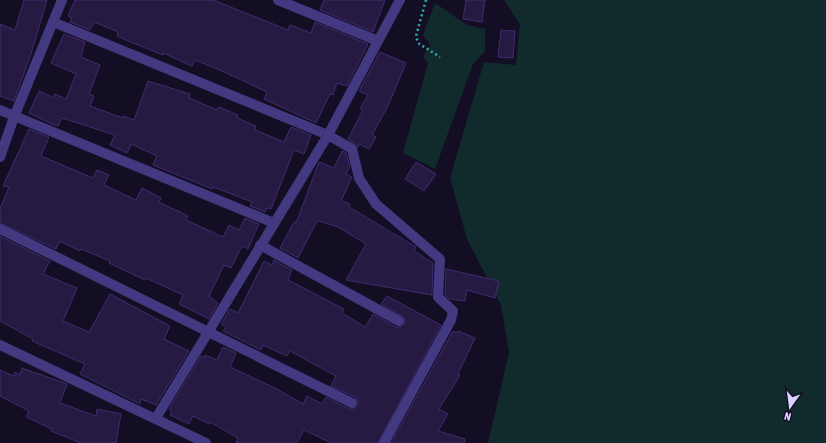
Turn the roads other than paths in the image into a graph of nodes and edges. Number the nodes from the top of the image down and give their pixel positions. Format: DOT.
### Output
graph roads {
  1 [pos="62,0"];
  2 [pos="278,0"];
  3 [pos="400,0"];
  4 [pos="53,22"];
  5 [pos="378,41"];
  6 [pos="0,110"];
  7 [pos="14,117"];
  8 [pos="328,135"];
  9 [pos="0,157"];
  10 [pos="274,223"];
  11 [pos="0,230"];
  12 [pos="260,245"];
  13 [pos="399,321"];
  14 [pos="208,331"];
  15 [pos="0,345"];
  16 [pos="352,403"];
  17 [pos="156,418"];
  18 [pos="192,440"];
  19 [pos="206,443"];
  20 [pos="384,443"];
  1 -- 4 [label="street"];
  2 -- 5 [label="street"];
  3 -- 5 [label="street"];
  4 -- 7 [label="street"];
  4 -- 8 [label="street"];
  5 -- 8 [label="street"];
  6 -- 7 [label="street"];
  7 -- 9 [label="street"];
  7 -- 10 [label="street"];
  8 -- 10 [label="street"];
  8 -- 20 [label="street"];
  10 -- 12 [label="street"];
  11 -- 14 [label="street"];
  12 -- 13 [label="street"];
  12 -- 14 [label="street"];
  14 -- 16 [label="street"];
  14 -- 17 [label="street"];
  15 -- 17 [label="street"];
  17 -- 18 [label="street"];
  18 -- 19 [label="street"];
}
